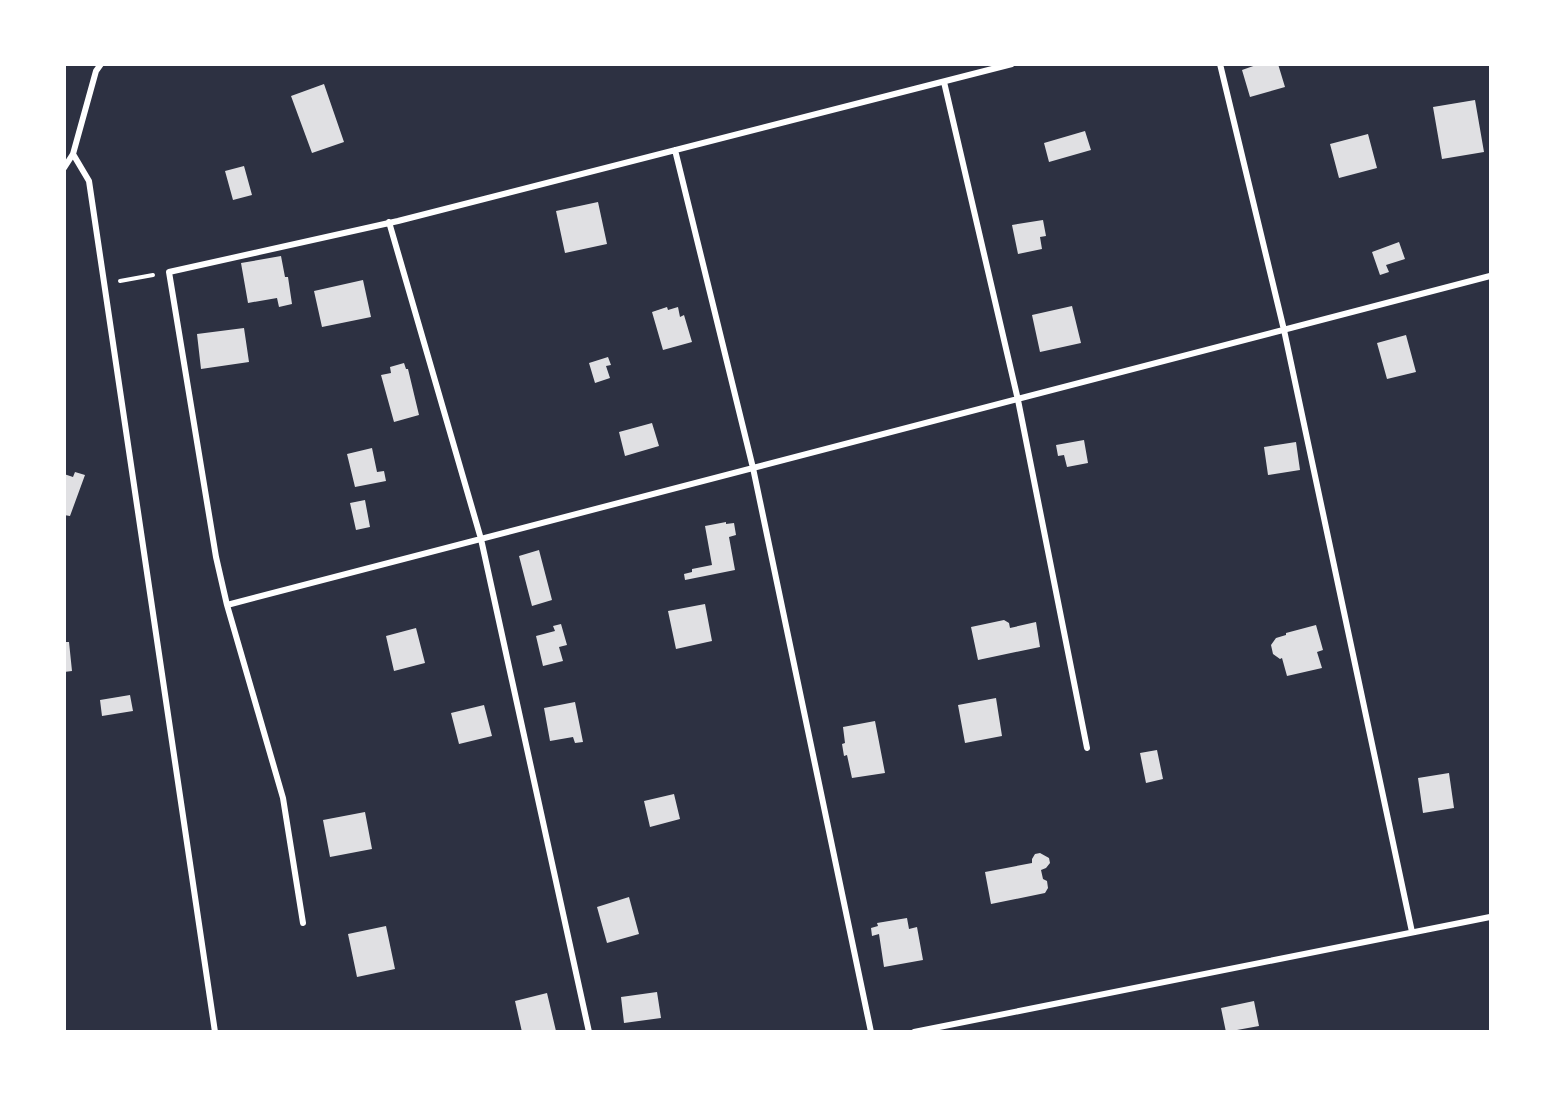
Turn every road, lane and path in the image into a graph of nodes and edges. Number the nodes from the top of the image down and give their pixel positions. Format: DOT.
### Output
graph roads {
  1 [pos="101,64"];
  2 [pos="1012,64"];
  3 [pos="1220,64"];
  4 [pos="944,82"];
  5 [pos="675,150"];
  6 [pos="73,154"];
  7 [pos="64,168"];
  8 [pos="389,222"];
  9 [pos="1491,276"];
  10 [pos="1284,330"];
  11 [pos="1018,400"];
  12 [pos="753,468"];
  13 [pos="481,539"];
  14 [pos="227,605"];
  15 [pos="1087,748"];
  16 [pos="1491,917"];
  17 [pos="303,923"];
  18 [pos="1412,932"];
  19 [pos="215,1032"];
  20 [pos="589,1032"];
  21 [pos="871,1032"];
  22 [pos="914,1032"];
  1 -- 6 [label="street"];
  2 -- 4 [label="street"];
  3 -- 10 [label="street"];
  4 -- 5 [label="street"];
  4 -- 11 [label="street"];
  5 -- 8 [label="street"];
  5 -- 12 [label="street"];
  6 -- 7 [label="street"];
  6 -- 19 [label="street"];
  8 -- 13 [label="street"];
  8 -- 14 [label="street"];
  9 -- 10 [label="street"];
  10 -- 11 [label="street"];
  10 -- 18 [label="street"];
  11 -- 12 [label="street"];
  11 -- 15 [label="street"];
  12 -- 13 [label="street"];
  12 -- 21 [label="street"];
  13 -- 14 [label="street"];
  13 -- 20 [label="street"];
  14 -- 17 [label="street"];
  16 -- 18 [label="street"];
  18 -- 22 [label="street"];
}
